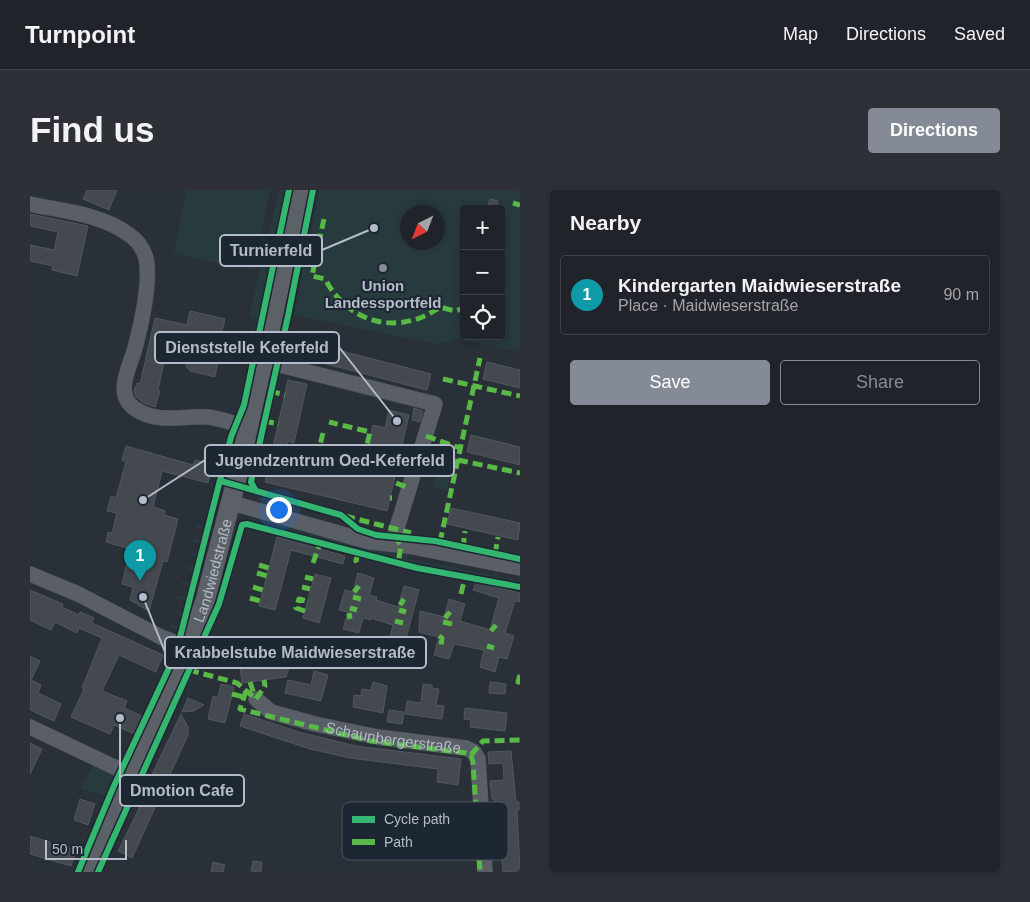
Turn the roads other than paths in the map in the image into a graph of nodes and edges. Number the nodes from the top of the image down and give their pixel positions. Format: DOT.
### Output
graph roads {
  1 [pos="301,190"];
  2 [pos="30,204"];
  3 [pos="264,361"];
  4 [pos="249,428"];
  5 [pos="232,503"];
  6 [pos="392,544"];
  7 [pos="520,568"];
  8 [pos="30,574"];
  9 [pos="188,646"];
  10 [pos="256,699"];
  11 [pos="30,727"];
  12 [pos="131,775"];
  13 [pos="481,802"];
  14 [pos="90,872"];
  1 -- 3 [label="main road, Landwiedstraße"];
  2 -- 4 [label="street"];
  3 -- 4 [label="main road, Landwiedstraße"];
  3 -- 6 [label="street"];
  4 -- 5 [label="main road, Landwiedstraße"];
  5 -- 6 [label="street"];
  5 -- 9 [label="main road, Landwiedstraße"];
  6 -- 7 [label="street"];
  8 -- 9 [label="street"];
  9 -- 12 [label="main road, Landwiedstraße"];
  10 -- 13 [label="street, Schaunbergerstraße"];
  11 -- 12 [label="street"];
  12 -- 14 [label="main road, Landwiedstraße"];
}
